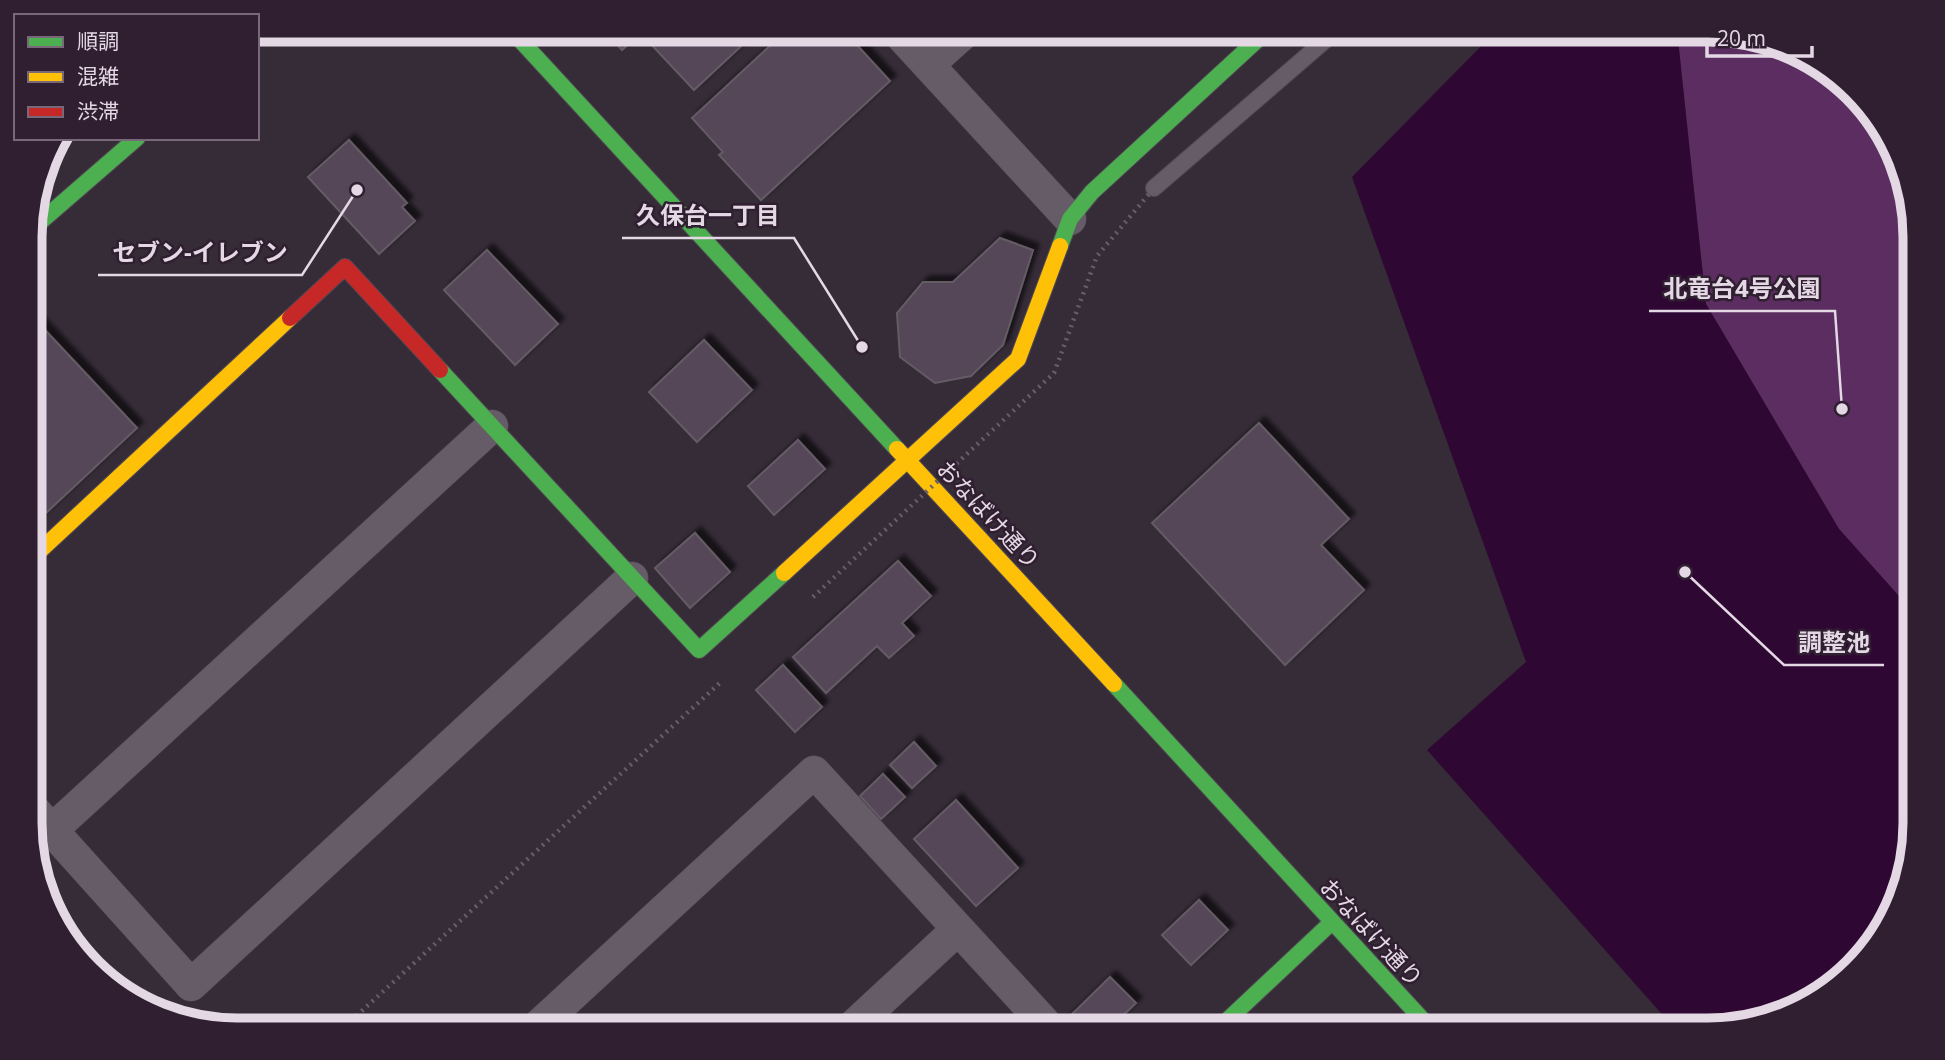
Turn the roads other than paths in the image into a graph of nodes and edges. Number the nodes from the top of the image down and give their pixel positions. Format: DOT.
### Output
graph roads {
  1 [pos="522,42"];
  2 [pos="907,42"];
  3 [pos="954,42"];
  4 [pos="1255,42"];
  5 [pos="1324,42"];
  6 [pos="928,65"];
  7 [pos="135,140"];
  8 [pos="1154,188"];
  9 [pos="1070,219"];
  10 [pos="43,221"];
  11 [pos="492,426"];
  12 [pos="908,460"];
  13 [pos="42,550"];
  14 [pos="632,578"];
  15 [pos="42,819"];
  16 [pos="1332,922"];
  17 [pos="958,929"];
  18 [pos="547,1018"];
  19 [pos="862,1018"];
  20 [pos="1040,1018"];
  21 [pos="1230,1018"];
  22 [pos="1421,1018"];
  1 -- 12 [label="street, おなばけ通り"];
  2 -- 6 [label="street"];
  3 -- 6 [label="street"];
  4 -- 9 [label="street"];
  5 -- 8 [label="lane"];
  6 -- 9 [label="street"];
  7 -- 10 [label="street"];
  9 -- 12 [label="street"];
  11 -- 13 [label="street"];
  11 -- 14 [label="street"];
  11 -- 15 [label="street"];
  12 -- 14 [label="street"];
  12 -- 16 [label="street, おなばけ通り"];
  14 -- 15 [label="street"];
  16 -- 21 [label="street"];
  16 -- 22 [label="street, おなばけ通り"];
  17 -- 18 [label="street"];
  17 -- 19 [label="street"];
  17 -- 20 [label="street"];
}
